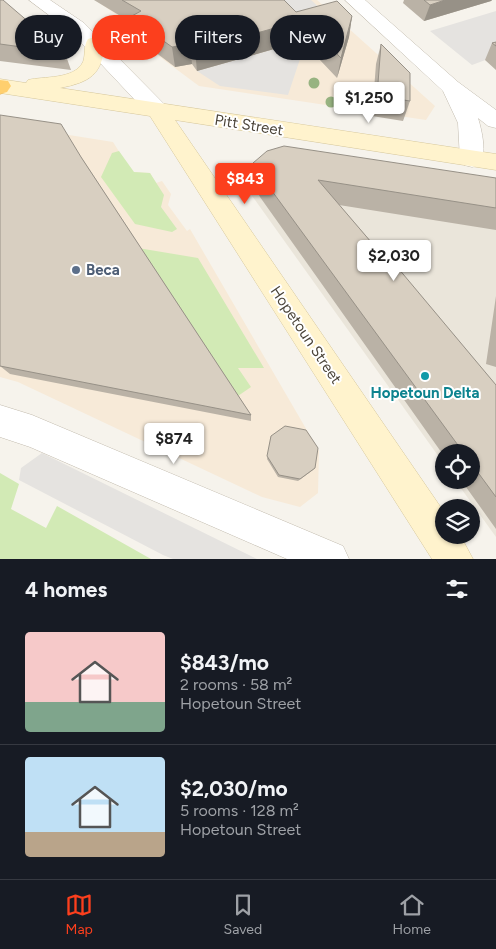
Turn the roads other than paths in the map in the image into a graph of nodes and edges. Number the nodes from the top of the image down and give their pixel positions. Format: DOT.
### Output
graph roads {
  1 [pos="38,0"];
  2 [pos="354,0"];
  3 [pos="92,40"];
  4 [pos="94,60"];
  5 [pos="111,60"];
  6 [pos="3,87"];
  7 [pos="451,87"];
  8 [pos="158,112"];
  9 [pos="496,121"];
  10 [pos="472,159"];
  11 [pos="496,162"];
  12 [pos="0,422"];
  13 [pos="330,559"];
  14 [pos="454,559"];
  1 -- 3 [label="street"];
  2 -- 7 [label="street"];
  4 -- 6 [label="main road"];
  5 -- 8 [label="street"];
  6 -- 8 [label="main road, Pitt Street"];
  7 -- 9 [label="street"];
  7 -- 10 [label="street"];
  8 -- 10 [label="main road, Pitt Street"];
  8 -- 14 [label="main road, Hopetoun Street"];
  10 -- 11 [label="main road, Pitt Street"];
  12 -- 13 [label="street"];
}
